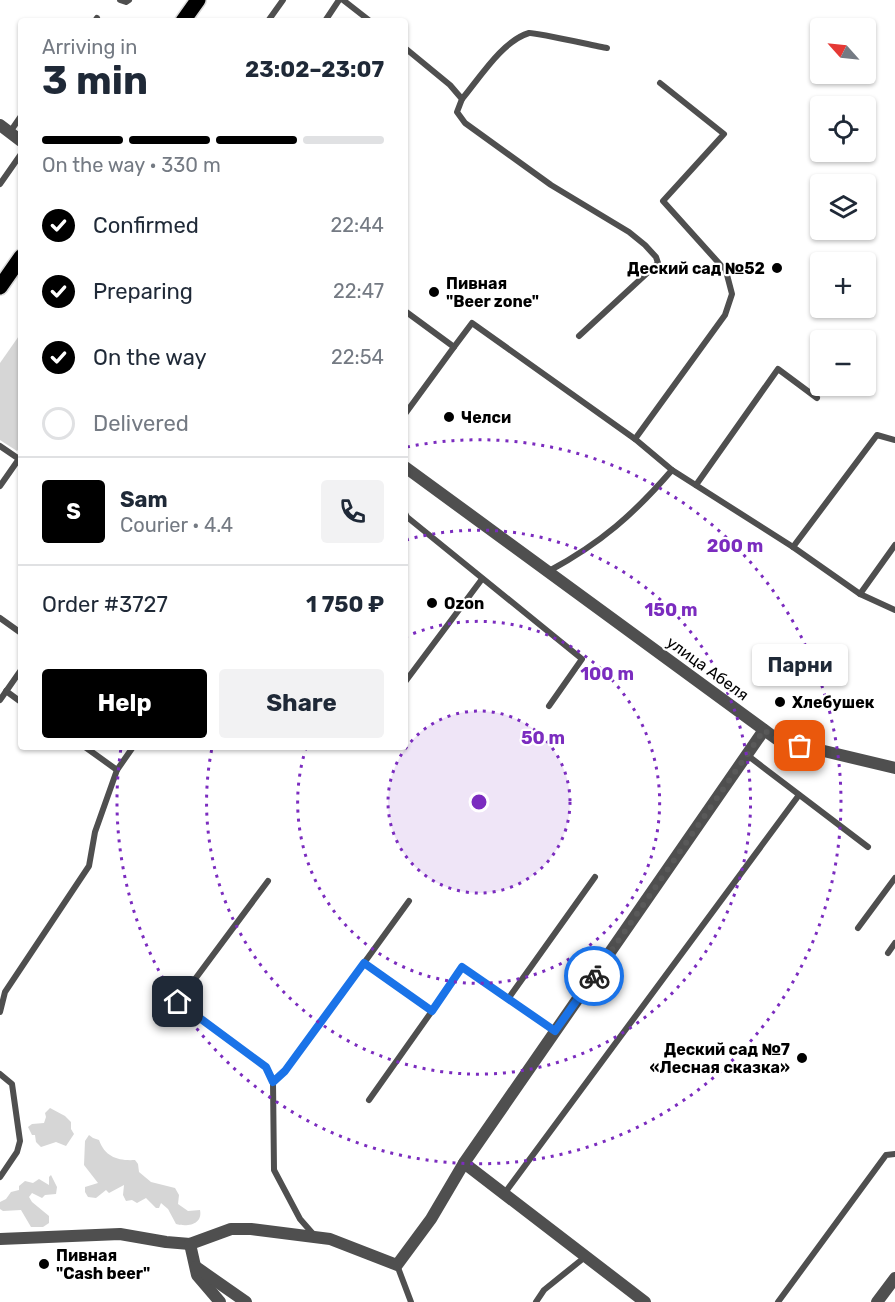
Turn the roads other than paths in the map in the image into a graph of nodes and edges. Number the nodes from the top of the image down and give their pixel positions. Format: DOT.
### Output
graph roads {
  1 [pos="120,0"];
  2 [pos="129,0"];
  3 [pos="198,0"];
  4 [pos="283,0"];
  5 [pos="341,0"];
  6 [pos="185,18"];
  7 [pos="270,18"];
  8 [pos="327,18"];
  9 [pos="366,18"];
  10 [pos="607,48"];
  11 [pos="408,50"];
  12 [pos="660,83"];
  13 [pos="462,99"];
  14 [pos="18,118"];
  15 [pos="5,129"];
  16 [pos="18,139"];
  17 [pos="18,158"];
  18 [pos="0,184"];
  19 [pos="18,261"];
  20 [pos="0,287"];
  21 [pos="408,312"];
  22 [pos="579,336"];
  23 [pos="454,347"];
  24 [pos="818,398"];
  25 [pos="408,410"];
  26 [pos="635,439"];
  27 [pos="895,440"];
  28 [pos="0,446"];
  29 [pos="18,457"];
  30 [pos="18,461"];
  31 [pos="408,468"];
  32 [pos="672,470"];
  33 [pos="696,484"];
  34 [pos="0,486"];
  35 [pos="408,518"];
  36 [pos="895,545"];
  37 [pos="793,547"];
  38 [pos="549,571"];
  39 [pos="482,579"];
  40 [pos="860,594"];
  41 [pos="895,610"];
  42 [pos="0,618"];
  43 [pos="18,631"];
  44 [pos="18,674"];
  45 [pos="408,678"];
  46 [pos="6,691"];
  47 [pos="0,700"];
  48 [pos="18,700"];
  49 [pos="549,706"];
  50 [pos="764,730"];
  51 [pos="89,750"];
  52 [pos="131,750"];
  53 [pos="746,755"];
  54 [pos="895,768"];
  55 [pos="117,770"];
  56 [pos="799,795"];
  57 [pos="868,847"];
  58 [pos="595,877"];
  59 [pos="895,878"];
  60 [pos="268,881"];
  61 [pos="410,901"];
  62 [pos="858,928"];
  63 [pos="895,943"];
  64 [pos="888,952"];
  65 [pos="364,963"];
  66 [pos="508,999"];
  67 [pos="1,1002"];
  68 [pos="432,1011"];
  69 [pos="0,1012"];
  70 [pos="555,1031"];
  71 [pos="0,1074"];
  72 [pos="273,1082"];
  73 [pos="369,1101"];
  74 [pos="895,1154"];
  75 [pos="464,1163"];
  76 [pos="0,1177"];
  77 [pos="504,1194"];
  78 [pos="315,1235"];
  79 [pos="0,1239"];
  80 [pos="190,1244"];
  81 [pos="585,1256"];
  82 [pos="397,1265"];
  83 [pos="195,1266"];
  84 [pos="895,1278"];
  85 [pos="220,1302"];
  86 [pos="246,1302"];
  87 [pos="411,1302"];
  88 [pos="536,1302"];
  89 [pos="645,1302"];
  90 [pos="778,1302"];
  91 [pos="877,1302"];
  1 -- 2 [label="lane"];
  3 -- 6 [label="main road"];
  4 -- 7 [label="lane"];
  5 -- 8 [label="lane"];
  5 -- 9 [label="lane"];
  10 -- 13 [label="lane"];
  11 -- 13 [label="lane"];
  12 -- 26 [label="lane"];
  13 -- 22 [label="lane"];
  14 -- 15 [label="lane"];
  15 -- 16 [label="street"];
  17 -- 18 [label="lane"];
  19 -- 20 [label="main road"];
  21 -- 23 [label="lane"];
  23 -- 25 [label="lane"];
  23 -- 26 [label="lane"];
  24 -- 33 [label="lane"];
  26 -- 32 [label="lane"];
  27 -- 37 [label="lane"];
  28 -- 29 [label="lane"];
  30 -- 34 [label="lane"];
  31 -- 38 [label="street, улица Абеля"];
  32 -- 33 [label="lane"];
  32 -- 38 [label="lane"];
  33 -- 37 [label="lane"];
  35 -- 39 [label="lane"];
  36 -- 40 [label="lane"];
  37 -- 40 [label="lane"];
  38 -- 50 [label="street, улица Абеля"];
  39 -- 45 [label="lane"];
  39 -- 49 [label="lane"];
  40 -- 41 [label="lane"];
  42 -- 43 [label="lane"];
  44 -- 46 [label="lane"];
  46 -- 47 [label="lane"];
  46 -- 48 [label="lane"];
  50 -- 53 [label="street"];
  50 -- 54 [label="street, улица Абеля"];
  51 -- 55 [label="lane"];
  52 -- 55 [label="lane"];
  53 -- 56 [label="lane"];
  53 -- 70 [label="street"];
  55 -- 67 [label="lane"];
  56 -- 57 [label="lane"];
  56 -- 77 [label="lane"];
  58 -- 66 [label="lane"];
  59 -- 62 [label="lane"];
  60 -- 72 [label="lane"];
  61 -- 65 [label="lane"];
  63 -- 64 [label="lane"];
  65 -- 68 [label="lane"];
  65 -- 72 [label="lane"];
  66 -- 68 [label="lane"];
  66 -- 70 [label="lane"];
  67 -- 69 [label="lane"];
  68 -- 73 [label="lane"];
  70 -- 75 [label="street"];
  71 -- 76 [label="lane"];
  72 -- 78 [label="lane"];
  74 -- 90 [label="lane"];
  75 -- 77 [label="street"];
  75 -- 82 [label="street"];
  77 -- 81 [label="street"];
  78 -- 80 [label="street"];
  78 -- 82 [label="street"];
  79 -- 80 [label="street"];
  80 -- 83 [label="street"];
  81 -- 88 [label="lane"];
  81 -- 89 [label="street"];
  82 -- 87 [label="lane"];
  83 -- 85 [label="street"];
  83 -- 86 [label="street"];
  84 -- 91 [label="street"];
}
